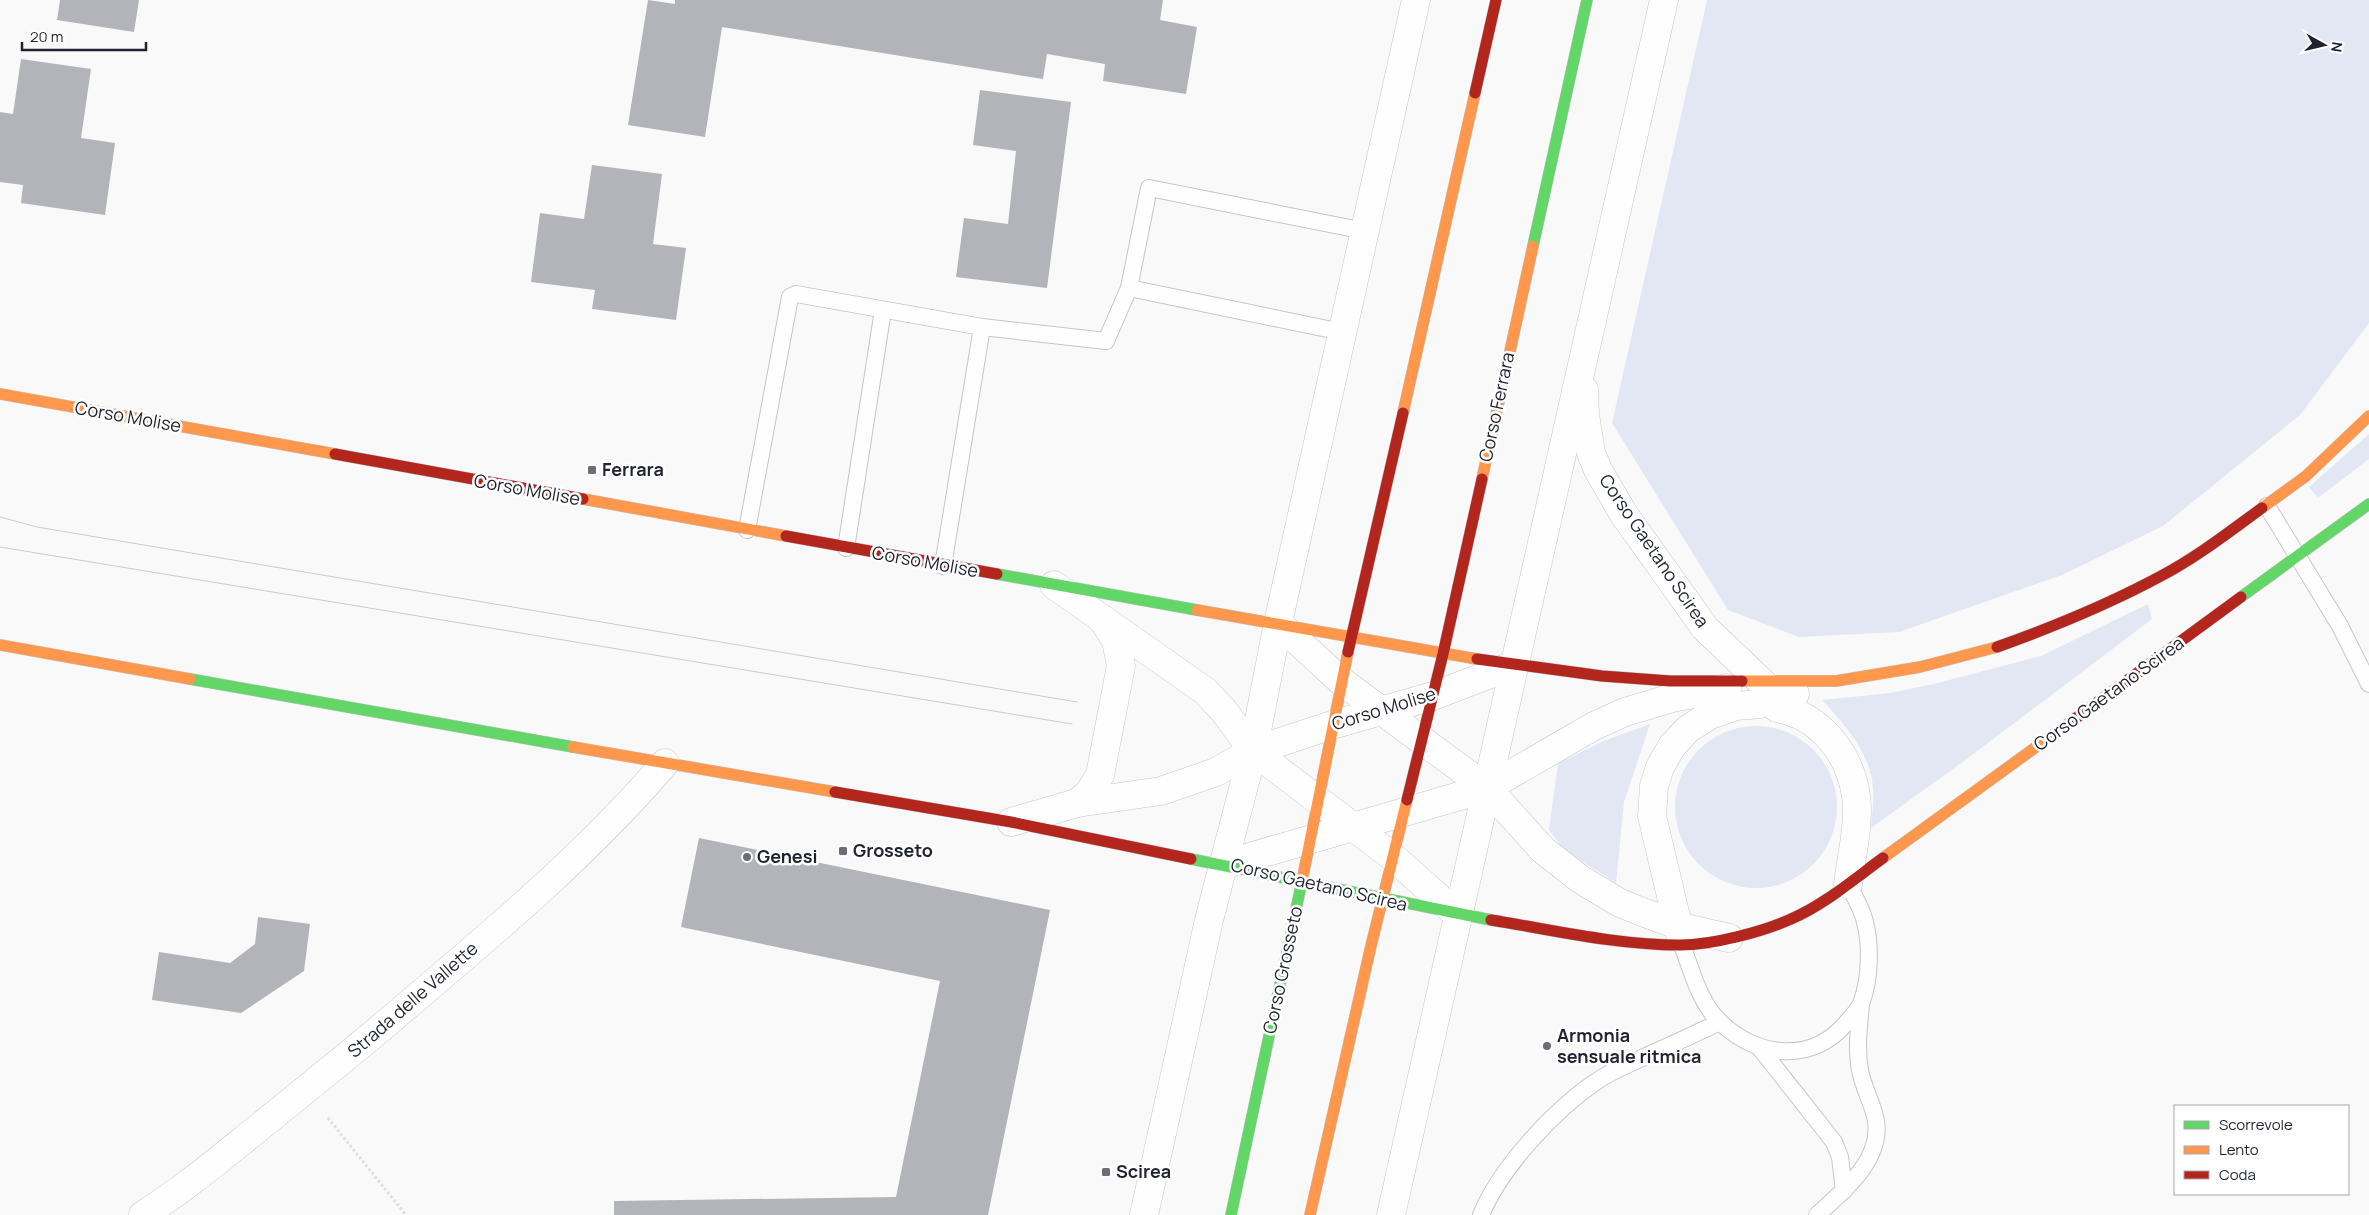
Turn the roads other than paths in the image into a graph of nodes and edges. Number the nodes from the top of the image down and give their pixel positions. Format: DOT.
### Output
graph roads {
  1 [pos="1496,0"];
  2 [pos="1587,0"];
  3 [pos="1664,0"];
  4 [pos="1416,5"];
  5 [pos="1365,231"];
  6 [pos="1129,288"];
  7 [pos="883,310"];
  8 [pos="982,327"];
  9 [pos="1342,332"];
  10 [pos="1587,339"];
  11 [pos="0,394"];
  12 [pos="2369,416"];
  13 [pos="2369,504"];
  14 [pos="2266,506"];
  15 [pos="747,530"];
  16 [pos="846,548"];
  17 [pos="2297,557"];
  18 [pos="944,566"];
  19 [pos="1054,586"];
  20 [pos="1101,618"];
  21 [pos="1278,623"];
  22 [pos="1352,637"];
  23 [pos="0,645"];
  24 [pos="1443,654"];
  25 [pos="1514,666"];
  26 [pos="1626,679"];
  27 [pos="1341,681"];
  28 [pos="1836,681"];
  29 [pos="2369,684"];
  30 [pos="1700,693"];
  31 [pos="1433,696"];
  32 [pos="1774,699"];
  33 [pos="1381,710"];
  34 [pos="1332,725"];
  35 [pos="1422,740"];
  36 [pos="1253,751"];
  37 [pos="665,763"];
  38 [pos="1487,788"];
  39 [pos="1318,800"];
  40 [pos="1077,803"];
  41 [pos="1404,813"];
  42 [pos="1011,822"];
  43 [pos="1353,826"];
  44 [pos="1310,838"];
  45 [pos="1392,857"];
  46 [pos="1222,865"];
  47 [pos="1302,882"];
  48 [pos="1848,884"];
  49 [pos="1382,900"];
  50 [pos="1458,915"];
  51 [pos="1680,935"];
  52 [pos="1729,938"];
  53 [pos="1861,1004"];
  54 [pos="1720,1022"];
  55 [pos="1759,1047"];
  56 [pos="1844,1191"];
  57 [pos="143,1215"];
  58 [pos="1144,1215"];
  59 [pos="1231,1215"];
  60 [pos="1310,1215"];
  61 [pos="1391,1215"];
  62 [pos="1481,1215"];
  63 [pos="1817,1215"];
  1 -- 22 [label="street"];
  2 -- 24 [label="street, Corso Ferrara"];
  3 -- 10 [label="street"];
  4 -- 5 [label="street"];
  5 -- 6 [label="lane"];
  5 -- 9 [label="street"];
  6 -- 8 [label="lane"];
  6 -- 9 [label="lane"];
  7 -- 8 [label="lane"];
  7 -- 15 [label="lane"];
  7 -- 16 [label="lane"];
  8 -- 18 [label="lane"];
  9 -- 21 [label="street"];
  10 -- 25 [label="street"];
  10 -- 32 [label="street, Corso Gaetano Scirea"];
  11 -- 15 [label="street, Corso Molise"];
  12 -- 14 [label="street, Corso Gaetano Scirea"];
  13 -- 17 [label="street, Corso Gaetano Scirea"];
  14 -- 17 [label="lane"];
  14 -- 28 [label="street, Corso Gaetano Scirea"];
  15 -- 16 [label="street, Corso Molise"];
  16 -- 18 [label="street, Corso Molise"];
  17 -- 29 [label="lane"];
  17 -- 48 [label="street, Corso Gaetano Scirea"];
  18 -- 19 [label="street, Corso Molise"];
  19 -- 20 [label="street, Corso Molise"];
  19 -- 21 [label="street, Corso Molise"];
  20 -- 36 [label="street, Corso Molise"];
  20 -- 40 [label="street, Corso Molise"];
  21 -- 22 [label="street, Corso Gaetano Scirea"];
  21 -- 27 [label="street, Corso Gaetano Scirea"];
  21 -- 36 [label="street"];
  22 -- 24 [label="street, Corso Gaetano Scirea"];
  22 -- 27 [label="street"];
  23 -- 37 [label="street, Corso Molise"];
  24 -- 25 [label="street, Corso Gaetano Scirea"];
  24 -- 31 [label="street, Corso Ferrara"];
  25 -- 26 [label="street, Corso Gaetano Scirea"];
  25 -- 31 [label="street, Corso Molise"];
  25 -- 38 [label="street"];
  26 -- 30 [label="street, Corso Gaetano Scirea"];
  26 -- 32 [label="street, Corso Gaetano Scirea"];
  27 -- 33 [label="street, Corso Gaetano Scirea"];
  27 -- 34 [label="street"];
  28 -- 32 [label="street, Corso Gaetano Scirea"];
  30 -- 32 [label="street, Corso Gaetano Scirea"];
  30 -- 38 [label="street, Corso Gaetano Scirea"];
  31 -- 33 [label="street, Corso Molise"];
  31 -- 35 [label="street, Corso Ferrara"];
  32 -- 48 [label="street, Corso Gaetano Scirea"];
  32 -- 51 [label="street, Corso Gaetano Scirea"];
  33 -- 34 [label="street, Corso Molise"];
  33 -- 35 [label="street, Corso Gaetano Scirea"];
  34 -- 36 [label="street, Corso Molise"];
  34 -- 39 [label="street, Corso Grosseto"];
  35 -- 38 [label="street, Corso Gaetano Scirea"];
  35 -- 41 [label="street, Corso Ferrara"];
  36 -- 39 [label="street, Corso Molise"];
  36 -- 40 [label="street, Corso Molise"];
  36 -- 46 [label="street"];
  37 -- 42 [label="street, Corso Molise"];
  37 -- 57 [label="street, Strada delle Vallette"];
  38 -- 41 [label="street, Corso Gaetano Scirea"];
  38 -- 50 [label="street"];
  38 -- 51 [label="street, Corso Gaetano Scirea"];
  39 -- 43 [label="street, Corso Molise"];
  39 -- 44 [label="street, Corso Grosseto"];
  40 -- 42 [label="street, Corso Molise"];
  41 -- 43 [label="street, Corso Gaetano Scirea"];
  41 -- 45 [label="street"];
  42 -- 46 [label="street, Corso Molise"];
  43 -- 44 [label="street, Corso Gaetano Scirea"];
  43 -- 45 [label="street, Corso Molise"];
  44 -- 46 [label="street, Corso Gaetano Scirea"];
  44 -- 47 [label="street, Corso Grosseto"];
  45 -- 49 [label="street"];
  45 -- 50 [label="street, Corso Molise"];
  46 -- 47 [label="street, Corso Gaetano Scirea"];
  46 -- 58 [label="street"];
  47 -- 49 [label="street, Corso Gaetano Scirea"];
  47 -- 59 [label="street, Corso Grosseto"];
  48 -- 52 [label="street, Corso Gaetano Scirea"];
  48 -- 53 [label="lane"];
  49 -- 50 [label="street, Corso Gaetano Scirea"];
  49 -- 60 [label="street"];
  50 -- 51 [label="street, Corso Gaetano Scirea"];
  50 -- 61 [label="street"];
  51 -- 52 [label="street, Corso Gaetano Scirea"];
  51 -- 54 [label="lane"];
  53 -- 55 [label="lane"];
  53 -- 56 [label="lane"];
  54 -- 55 [label="lane"];
  54 -- 62 [label="lane"];
  55 -- 56 [label="lane"];
  56 -- 63 [label="lane"];
}
